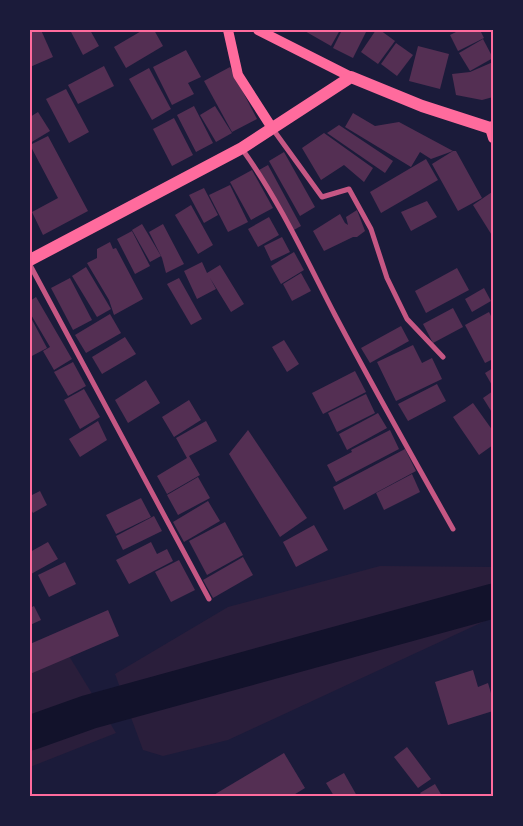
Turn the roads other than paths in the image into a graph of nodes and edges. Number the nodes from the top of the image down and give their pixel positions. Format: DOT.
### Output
graph roads {
  1 [pos="228,30"];
  2 [pos="258,30"];
  3 [pos="350,77"];
  4 [pos="272,128"];
  5 [pos="492,131"];
  6 [pos="242,148"];
  7 [pos="30,260"];
  8 [pos="30,265"];
  9 [pos="443,357"];
  10 [pos="453,529"];
  11 [pos="209,600"];
  1 -- 4 [label="main road"];
  2 -- 3 [label="main road"];
  3 -- 4 [label="main road"];
  3 -- 5 [label="main road"];
  4 -- 6 [label="main road"];
  4 -- 9 [label="street"];
  6 -- 7 [label="main road"];
  6 -- 10 [label="street"];
  8 -- 11 [label="street"];
}
